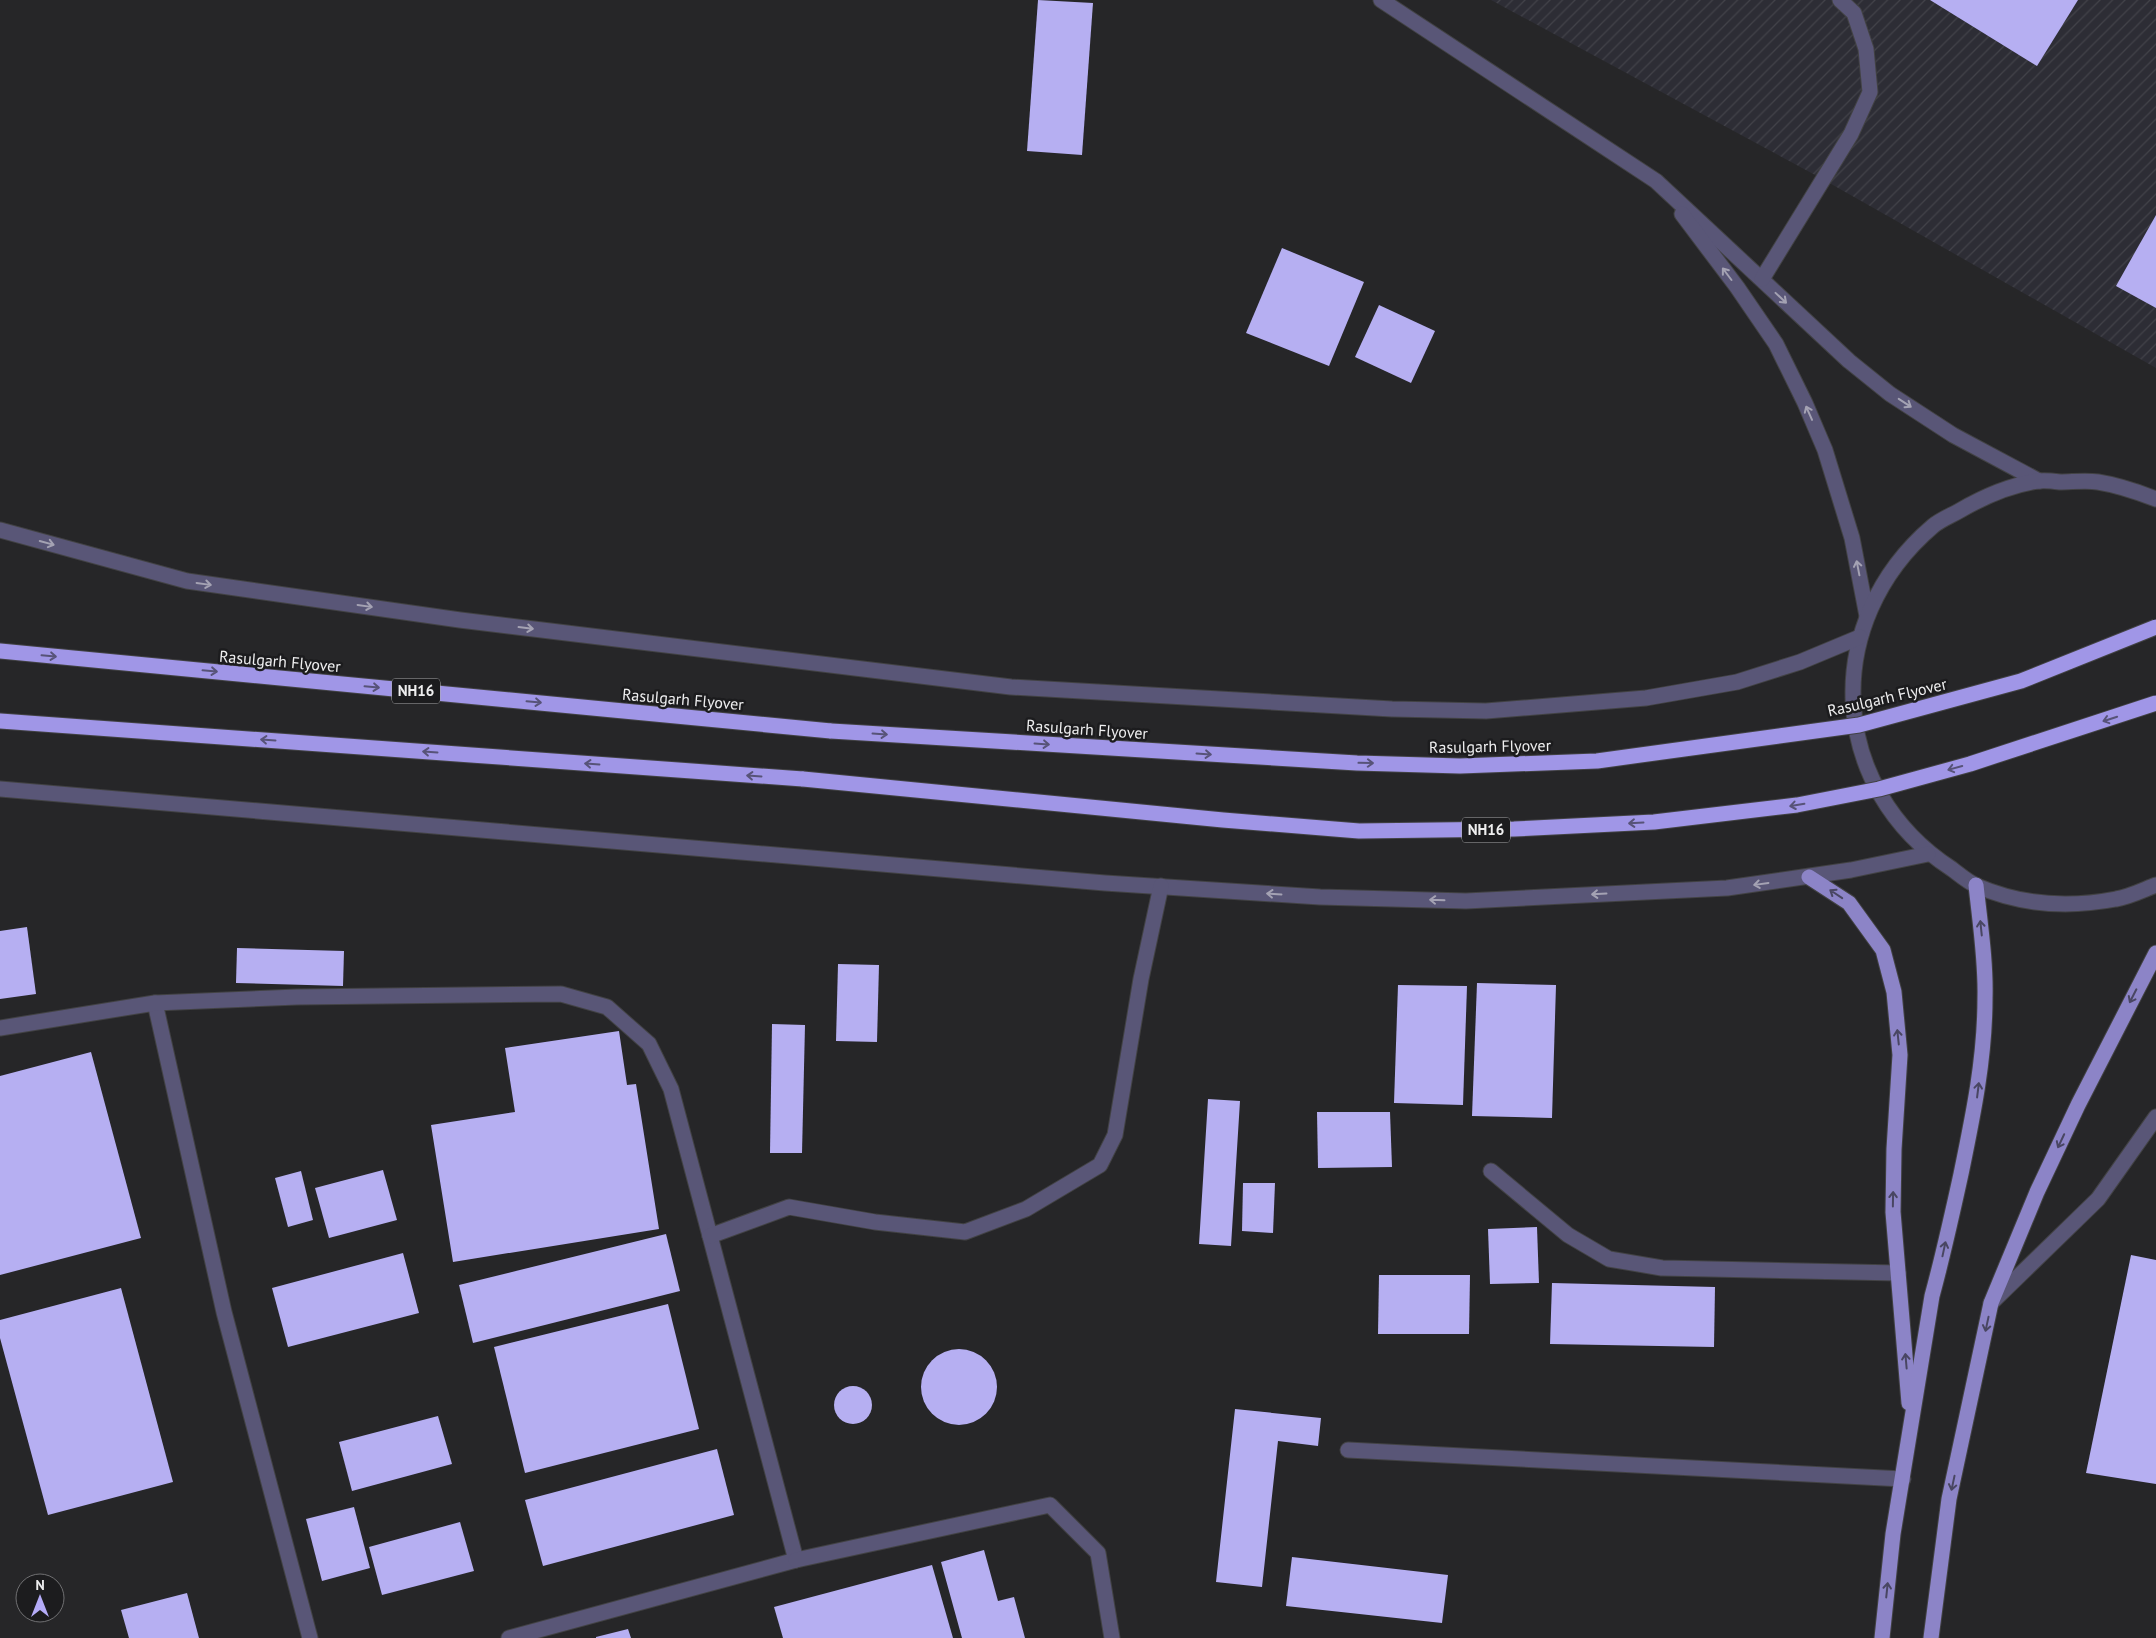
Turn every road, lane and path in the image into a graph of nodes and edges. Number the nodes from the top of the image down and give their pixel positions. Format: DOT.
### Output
graph roads {
  1 [pos="1380,0"];
  2 [pos="1840,0"];
  3 [pos="1656,181"];
  4 [pos="1762,279"];
  5 [pos="2038,481"];
  6 [pos="2156,498"];
  7 [pos="0,530"];
  8 [pos="1867,616"];
  9 [pos="2156,627"];
  10 [pos="1860,637"];
  11 [pos="0,651"];
  12 [pos="2156,703"];
  13 [pos="0,721"];
  14 [pos="0,789"];
  15 [pos="1928,854"];
  16 [pos="1809,877"];
  17 [pos="1976,885"];
  18 [pos="2156,885"];
  19 [pos="1161,886"];
  20 [pos="2156,953"];
  21 [pos="155,1003"];
  22 [pos="0,1028"];
  23 [pos="2155,1122"];
  24 [pos="1492,1171"];
  25 [pos="710,1236"];
  26 [pos="1898,1274"];
  27 [pos="1991,1303"];
  28 [pos="1911,1427"];
  29 [pos="1348,1450"];
  30 [pos="1902,1479"];
  31 [pos="796,1560"];
  32 [pos="310,1638"];
  33 [pos="508,1638"];
  34 [pos="1112,1638"];
  35 [pos="1882,1638"];
  36 [pos="1931,1638"];
  1 -- 3 [label="street"];
  2 -- 4 [label="street"];
  3 -- 4 [label="street"];
  8 -- 3 [label="street, one-way"];
  4 -- 5 [label="street, one-way"];
  5 -- 6 [label="street"];
  5 -- 8 [label="street"];
  7 -- 10 [label="street, one-way"];
  8 -- 10 [label="street"];
  11 -- 9 [label="highway, Rasulgarh Flyover / NH16, one-way, bridge"];
  10 -- 15 [label="street"];
  12 -- 13 [label="highway, NH16, one-way, bridge"];
  14 -- 19 [label="street"];
  15 -- 16 [label="street"];
  15 -- 17 [label="street"];
  16 -- 19 [label="street, one-way"];
  26 -- 16 [label="main road, one-way"];
  17 -- 18 [label="street"];
  28 -- 17 [label="main road, one-way"];
  19 -- 25 [label="street"];
  20 -- 27 [label="main road, one-way"];
  21 -- 22 [label="street"];
  21 -- 25 [label="street"];
  21 -- 32 [label="street"];
  23 -- 27 [label="street"];
  24 -- 26 [label="street"];
  25 -- 31 [label="street"];
  28 -- 26 [label="main road, one-way"];
  27 -- 36 [label="main road, one-way"];
  28 -- 30 [label="main road"];
  29 -- 30 [label="street"];
  35 -- 30 [label="main road, one-way"];
  31 -- 33 [label="street"];
  31 -- 34 [label="street"];
}
